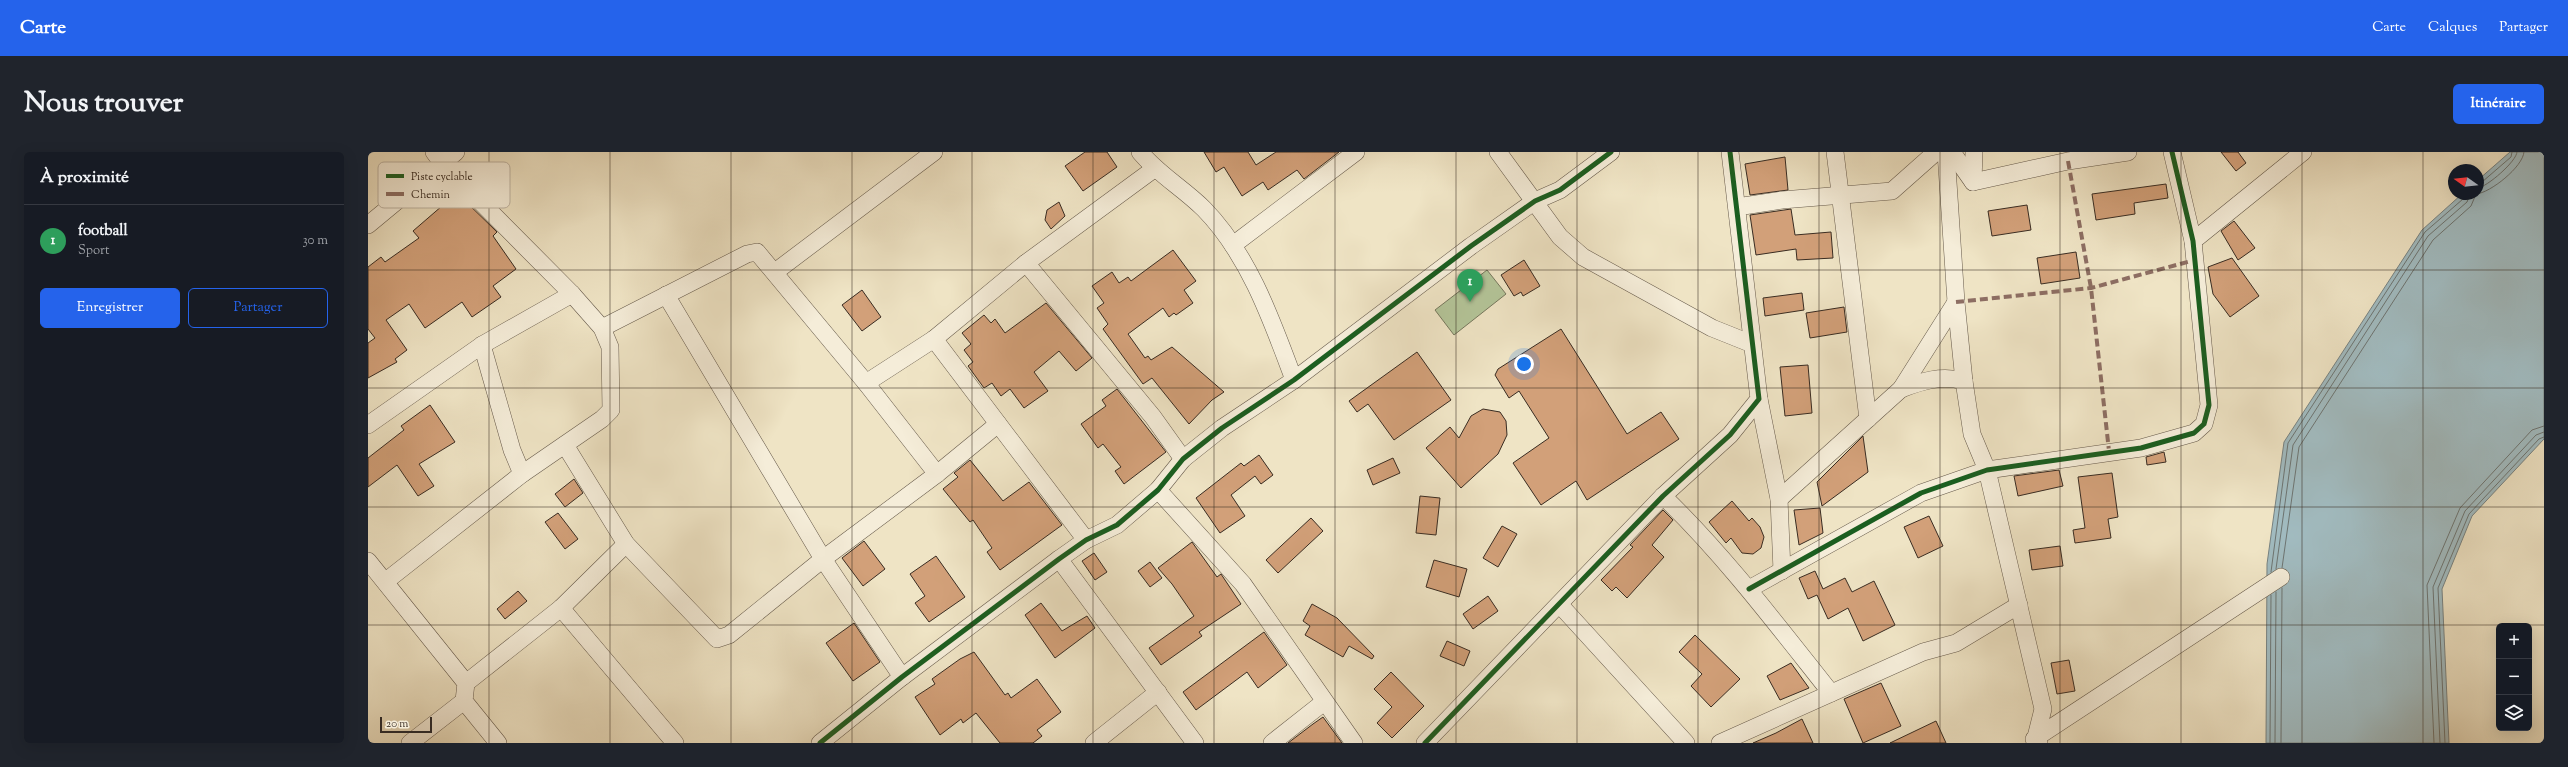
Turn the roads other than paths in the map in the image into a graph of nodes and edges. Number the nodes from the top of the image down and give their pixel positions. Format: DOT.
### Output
graph roads {
  1 [pos="456,152"];
  2 [pos="934,152"];
  3 [pos="1140,152"];
  4 [pos="1498,152"];
  5 [pos="1611,152"];
  6 [pos="1730,152"];
  7 [pos="1835,152"];
  8 [pos="1936,152"];
  9 [pos="1946,152"];
  10 [pos="1952,152"];
  11 [pos="1974,152"];
  12 [pos="2128,152"];
  13 [pos="2172,152"];
  14 [pos="2303,152"];
  15 [pos="1349,154"];
  16 [pos="438,157"];
  17 [pos="1154,169"];
  18 [pos="1973,182"];
  19 [pos="1841,195"];
  20 [pos="1535,202"];
  21 [pos="1737,207"];
  22 [pos="386,208"];
  23 [pos="488,208"];
  24 [pos="368,225"];
  25 [pos="2193,240"];
  26 [pos="1233,245"];
  27 [pos="1026,263"];
  28 [pos="775,272"];
  29 [pos="572,294"];
  30 [pos="666,295"];
  31 [pos="1956,302"];
  32 [pos="602,328"];
  33 [pos="934,339"];
  34 [pos="1752,344"];
  35 [pos="482,345"];
  36 [pos="1294,380"];
  37 [pos="1964,381"];
  38 [pos="866,383"];
  39 [pos="1901,389"];
  40 [pos="1758,399"];
  41 [pos="1868,419"];
  42 [pos="998,424"];
  43 [pos="368,425"];
  44 [pos="565,445"];
  45 [pos="1183,459"];
  46 [pos="1987,470"];
  47 [pos="522,474"];
  48 [pos="938,474"];
  49 [pos="1158,490"];
  50 [pos="1663,496"];
  51 [pos="1779,500"];
  52 [pos="1086,540"];
  53 [pos="626,544"];
  54 [pos="823,559"];
  55 [pos="1059,559"];
  56 [pos="368,561"];
  57 [pos="1782,570"];
  58 [pos="2281,577"];
  59 [pos="386,581"];
  60 [pos="1749,589"];
  61 [pos="2019,605"];
  62 [pos="1560,606"];
  63 [pos="561,608"];
  64 [pos="902,677"];
  65 [pos="466,682"];
  66 [pos="1158,692"];
  67 [pos="1831,693"];
  68 [pos="464,701"];
  69 [pos="1324,702"];
  70 [pos="2035,741"];
  71 [pos="410,743"];
  72 [pos="498,743"];
  73 [pos="675,743"];
  74 [pos="820,743"];
  75 [pos="1094,743"];
  76 [pos="1195,743"];
  77 [pos="1272,743"];
  78 [pos="1354,743"];
  79 [pos="1425,743"];
  80 [pos="1686,743"];
  81 [pos="1720,743"];
  1 -- 16 [label="street"];
  2 -- 28 [label="street"];
  3 -- 17 [label="street"];
  4 -- 20 [label="street"];
  5 -- 20 [label="street"];
  6 -- 21 [label="street"];
  7 -- 19 [label="street"];
  8 -- 19 [label="street"];
  9 -- 31 [label="street"];
  10 -- 18 [label="street"];
  11 -- 18 [label="street"];
  12 -- 18 [label="street"];
  13 -- 25 [label="street"];
  14 -- 25 [label="street"];
  15 -- 26 [label="street"];
  17 -- 26 [label="street"];
  17 -- 27 [label="street"];
  19 -- 21 [label="street"];
  19 -- 41 [label="street"];
  20 -- 34 [label="street"];
  20 -- 36 [label="street"];
  21 -- 34 [label="street"];
  22 -- 24 [label="street"];
  23 -- 29 [label="street"];
  25 -- 46 [label="street"];
  26 -- 36 [label="street"];
  27 -- 33 [label="street"];
  27 -- 45 [label="street"];
  28 -- 30 [label="street"];
  28 -- 38 [label="street"];
  29 -- 32 [label="street"];
  29 -- 35 [label="street"];
  30 -- 32 [label="street"];
  30 -- 54 [label="street"];
  31 -- 37 [label="street"];
  31 -- 39 [label="street"];
  32 -- 44 [label="street"];
  33 -- 38 [label="street"];
  33 -- 42 [label="street"];
  34 -- 40 [label="street"];
  35 -- 43 [label="street"];
  35 -- 47 [label="street"];
  36 -- 45 [label="street"];
  37 -- 39 [label="street"];
  37 -- 46 [label="street"];
  38 -- 48 [label="street"];
  39 -- 41 [label="street"];
  40 -- 50 [label="street"];
  40 -- 51 [label="street"];
  41 -- 51 [label="street"];
  42 -- 48 [label="street"];
  42 -- 52 [label="street"];
  44 -- 47 [label="street"];
  44 -- 53 [label="street"];
  45 -- 49 [label="street"];
  46 -- 57 [label="street"];
  46 -- 61 [label="street"];
  47 -- 59 [label="street"];
  48 -- 54 [label="street"];
  49 -- 52 [label="street"];
  49 -- 69 [label="street"];
  50 -- 60 [label="street"];
  50 -- 62 [label="street"];
  51 -- 57 [label="street"];
  52 -- 55 [label="street"];
  53 -- 54 [label="street"];
  53 -- 63 [label="street"];
  54 -- 64 [label="street"];
  55 -- 64 [label="street"];
  55 -- 66 [label="street"];
  56 -- 59 [label="street"];
  57 -- 60 [label="street"];
  58 -- 70 [label="street"];
  59 -- 65 [label="street"];
  60 -- 67 [label="street"];
  61 -- 67 [label="street"];
  61 -- 70 [label="street"];
  62 -- 79 [label="street"];
  62 -- 80 [label="street"];
  63 -- 65 [label="street"];
  63 -- 73 [label="street"];
  64 -- 74 [label="street"];
  65 -- 68 [label="street"];
  66 -- 75 [label="street"];
  66 -- 76 [label="street"];
  67 -- 81 [label="street"];
  68 -- 71 [label="street"];
  68 -- 72 [label="street"];
  69 -- 77 [label="street"];
  69 -- 78 [label="street"];
}
